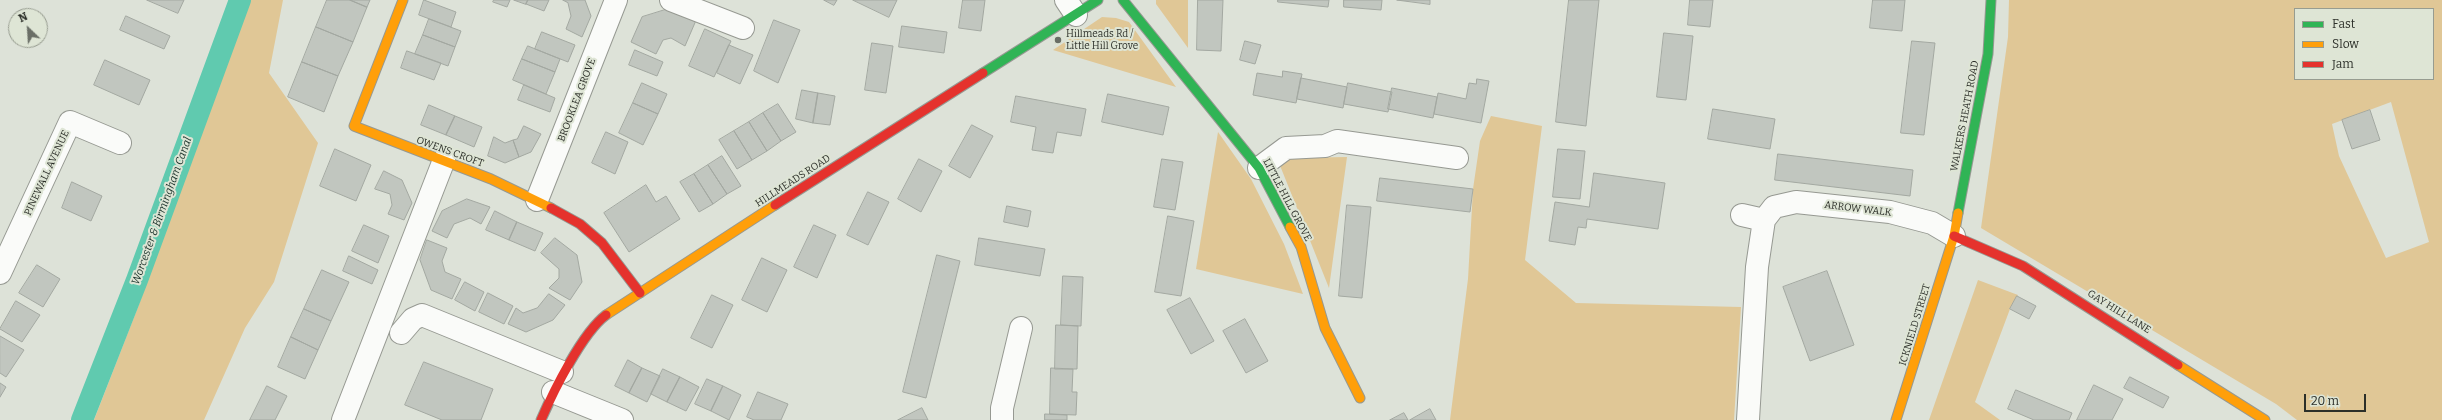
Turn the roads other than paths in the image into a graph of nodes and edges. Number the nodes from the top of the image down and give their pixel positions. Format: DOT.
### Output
graph roads {
  1 [pos="403,0"];
  2 [pos="616,0"];
  3 [pos="671,0"];
  4 [pos="1098,0"];
  5 [pos="1123,0"];
  6 [pos="1990,0"];
  7 [pos="1071,7"];
  8 [pos="743,28"];
  9 [pos="120,143"];
  10 [pos="1457,158"];
  11 [pos="444,160"];
  12 [pos="1259,168"];
  13 [pos="537,200"];
  14 [pos="1742,216"];
  15 [pos="1764,220"];
  16 [pos="1954,236"];
  17 [pos="0,273"];
  18 [pos="640,293"];
  19 [pos="1022,328"];
  20 [pos="401,333"];
  21 [pos="562,372"];
  22 [pos="553,392"];
  23 [pos="1360,398"];
  24 [pos="343,420"];
  25 [pos="541,420"];
  26 [pos="622,420"];
  27 [pos="1002,420"];
  28 [pos="1748,420"];
  29 [pos="1896,420"];
  30 [pos="2265,420"];
  1 -- 11 [label="street, OWENS CROFT"];
  2 -- 13 [label="street, BROOKLEA GROVE"];
  3 -- 8 [label="street"];
  4 -- 7 [label="street, HILLMEADS ROAD"];
  5 -- 12 [label="street, LITTLE HILL GROVE"];
  6 -- 16 [label="street, WALKERS HEATH ROAD"];
  7 -- 18 [label="street, HILLMEADS ROAD"];
  9 -- 17 [label="street, PINEWALL AVENUE"];
  10 -- 12 [label="street"];
  11 -- 13 [label="street, OWENS CROFT"];
  11 -- 24 [label="street"];
  12 -- 23 [label="street, LITTLE HILL GROVE"];
  13 -- 18 [label="street, OWENS CROFT"];
  14 -- 15 [label="street"];
  15 -- 16 [label="street, ARROW WALK"];
  15 -- 28 [label="street"];
  16 -- 29 [label="street, ICKNIELD STREET"];
  16 -- 30 [label="street, GAY HILL LANE"];
  18 -- 21 [label="street, HILLMEADS ROAD"];
  19 -- 27 [label="street"];
  20 -- 21 [label="street"];
  21 -- 22 [label="street, HILLMEADS ROAD"];
  22 -- 25 [label="street, HILLMEADS ROAD"];
  22 -- 26 [label="street"];
}
